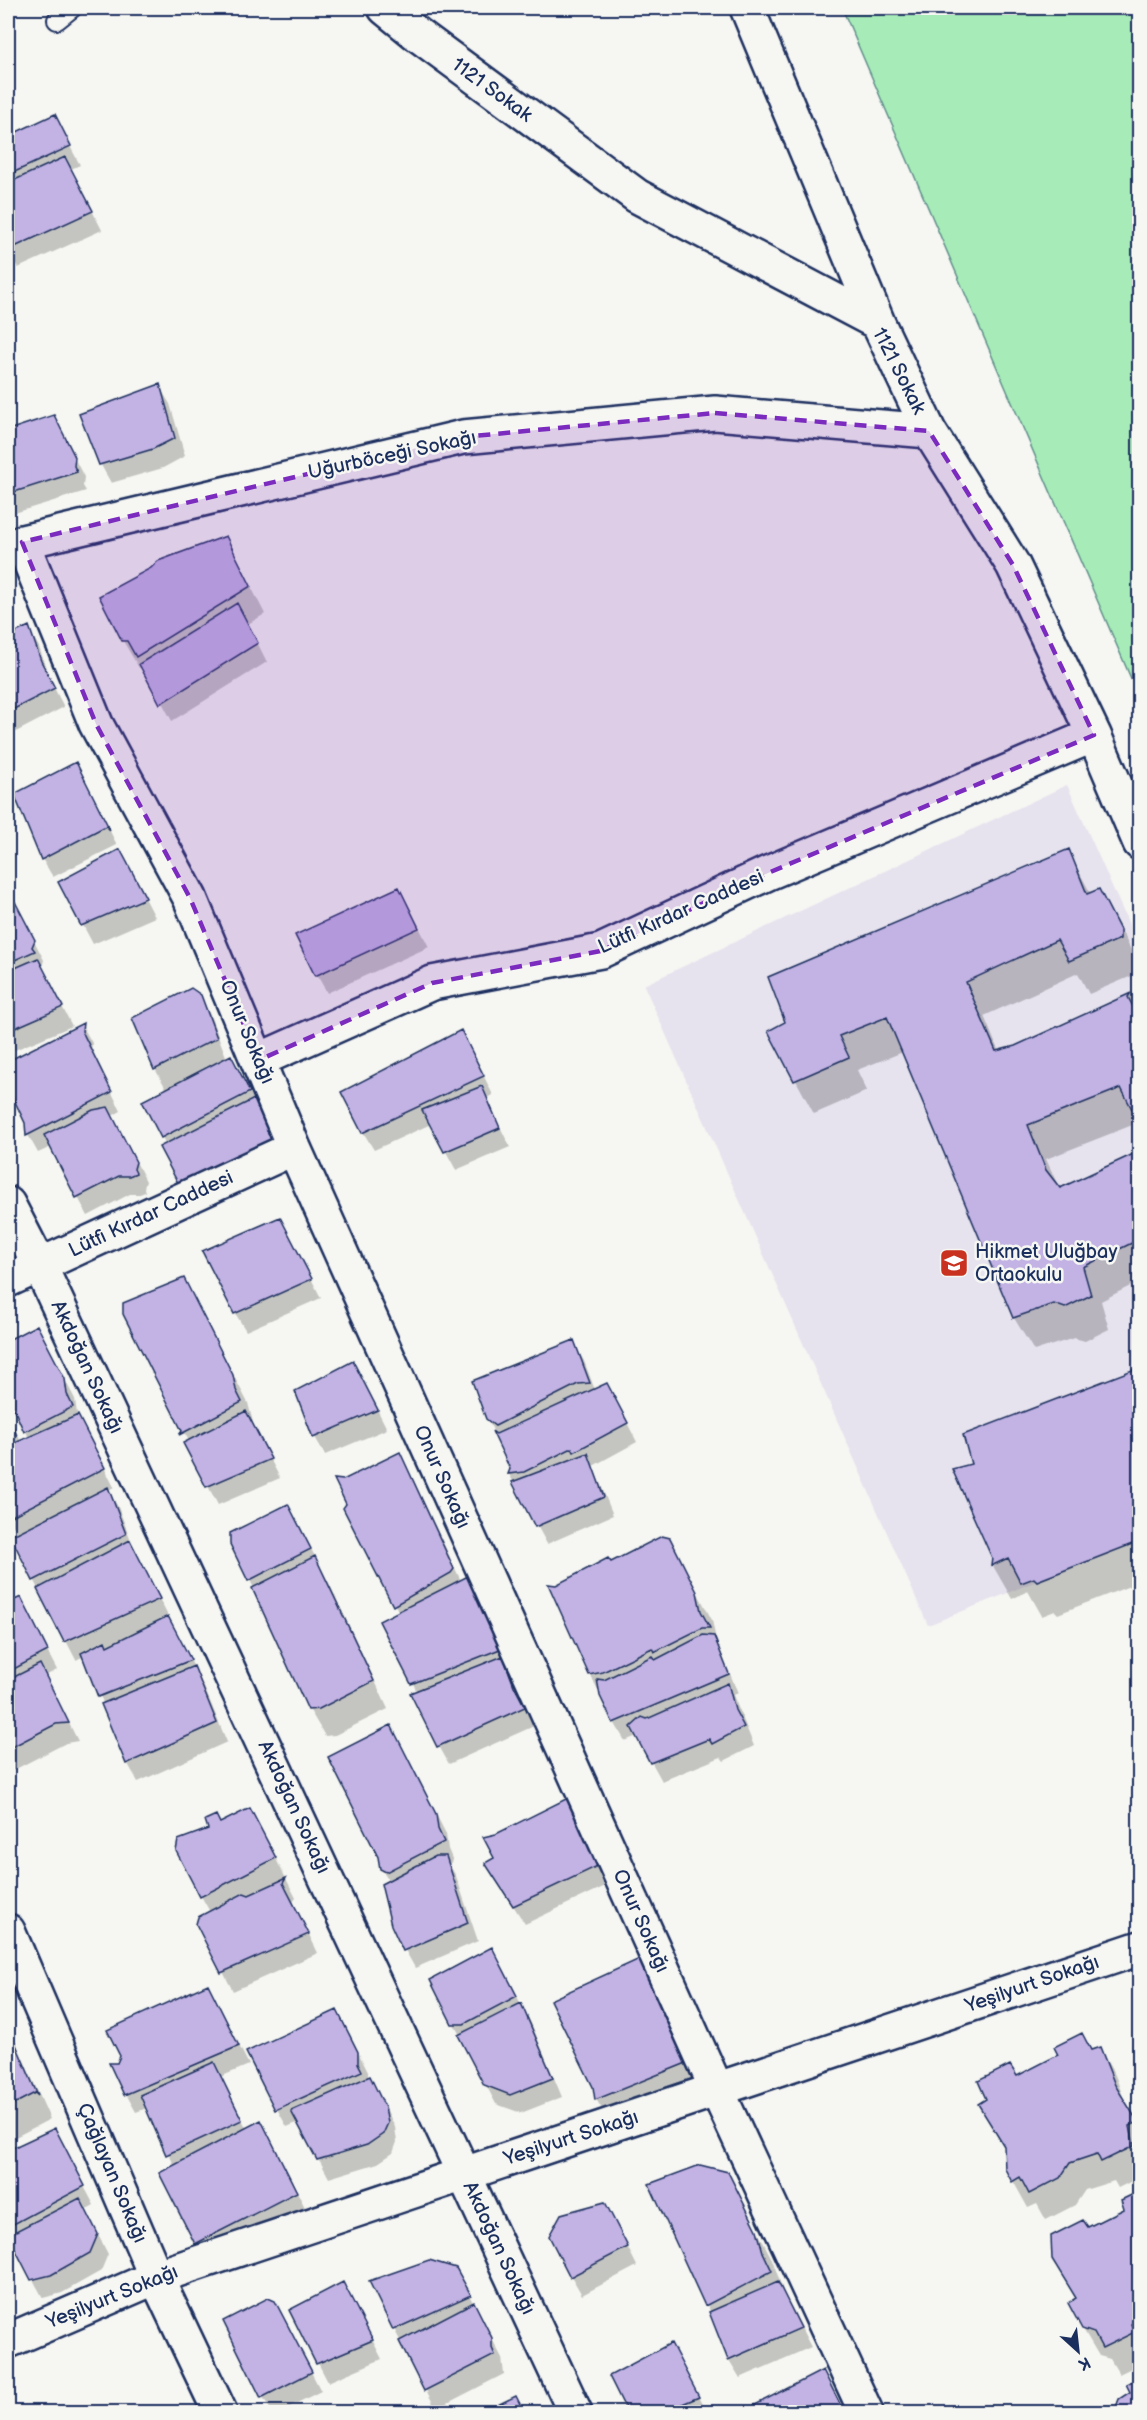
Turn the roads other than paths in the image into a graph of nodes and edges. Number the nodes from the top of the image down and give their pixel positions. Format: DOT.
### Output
graph roads {
  1 [pos="72,8"];
  2 [pos="386,8"];
  3 [pos="747,8"];
  4 [pos="57,20"];
  5 [pos="878,323"];
  6 [pos="929,431"];
  7 [pos="15,546"];
  8 [pos="1094,735"];
  9 [pos="1140,843"];
  10 [pos="259,1060"];
  11 [pos="294,1148"];
  12 [pos="8,1204"];
  13 [pos="40,1266"];
  14 [pos="8,1280"];
  15 [pos="8,1931"];
  16 [pos="1140,1948"];
  17 [pos="717,2090"];
  18 [pos="465,2173"];
  19 [pos="156,2277"];
  20 [pos="8,2341"];
  21 [pos="220,2412"];
  22 [pos="575,2412"];
  23 [pos="866,2412"];
  1 -- 4 [label="lane"];
  2 -- 5 [label="street, 1121 Sokak"];
  3 -- 5 [label="street"];
  5 -- 6 [label="street, 1121 Sokak"];
  6 -- 7 [label="street, Uğurböceği Sokağı"];
  6 -- 8 [label="street, 1121 Sokak"];
  7 -- 10 [label="street, Onur Sokağı"];
  8 -- 9 [label="street, 1121 Sokak"];
  8 -- 10 [label="street, Lütfi Kırdar Caddesi"];
  10 -- 11 [label="street, Onur Sokağı"];
  11 -- 13 [label="street, Lütfi Kırdar Caddesi"];
  11 -- 17 [label="street, Onur Sokağı"];
  12 -- 13 [label="street, Akdoğan Sokağı"];
  13 -- 14 [label="street, Lütfi Kırdar Caddesi"];
  13 -- 18 [label="street, Akdoğan Sokağı"];
  15 -- 19 [label="street, Çağlayan Sokağı"];
  16 -- 17 [label="street, Yeşilyurt Sokağı"];
  17 -- 18 [label="street, Yeşilyurt Sokağı"];
  17 -- 23 [label="street, Onur Sokağı"];
  18 -- 19 [label="street, Yeşilyurt Sokağı"];
  18 -- 22 [label="street, Akdoğan Sokağı"];
  19 -- 20 [label="street, Yeşilyurt Sokağı"];
  19 -- 21 [label="street, Çağlayan Sokağı"];
}
